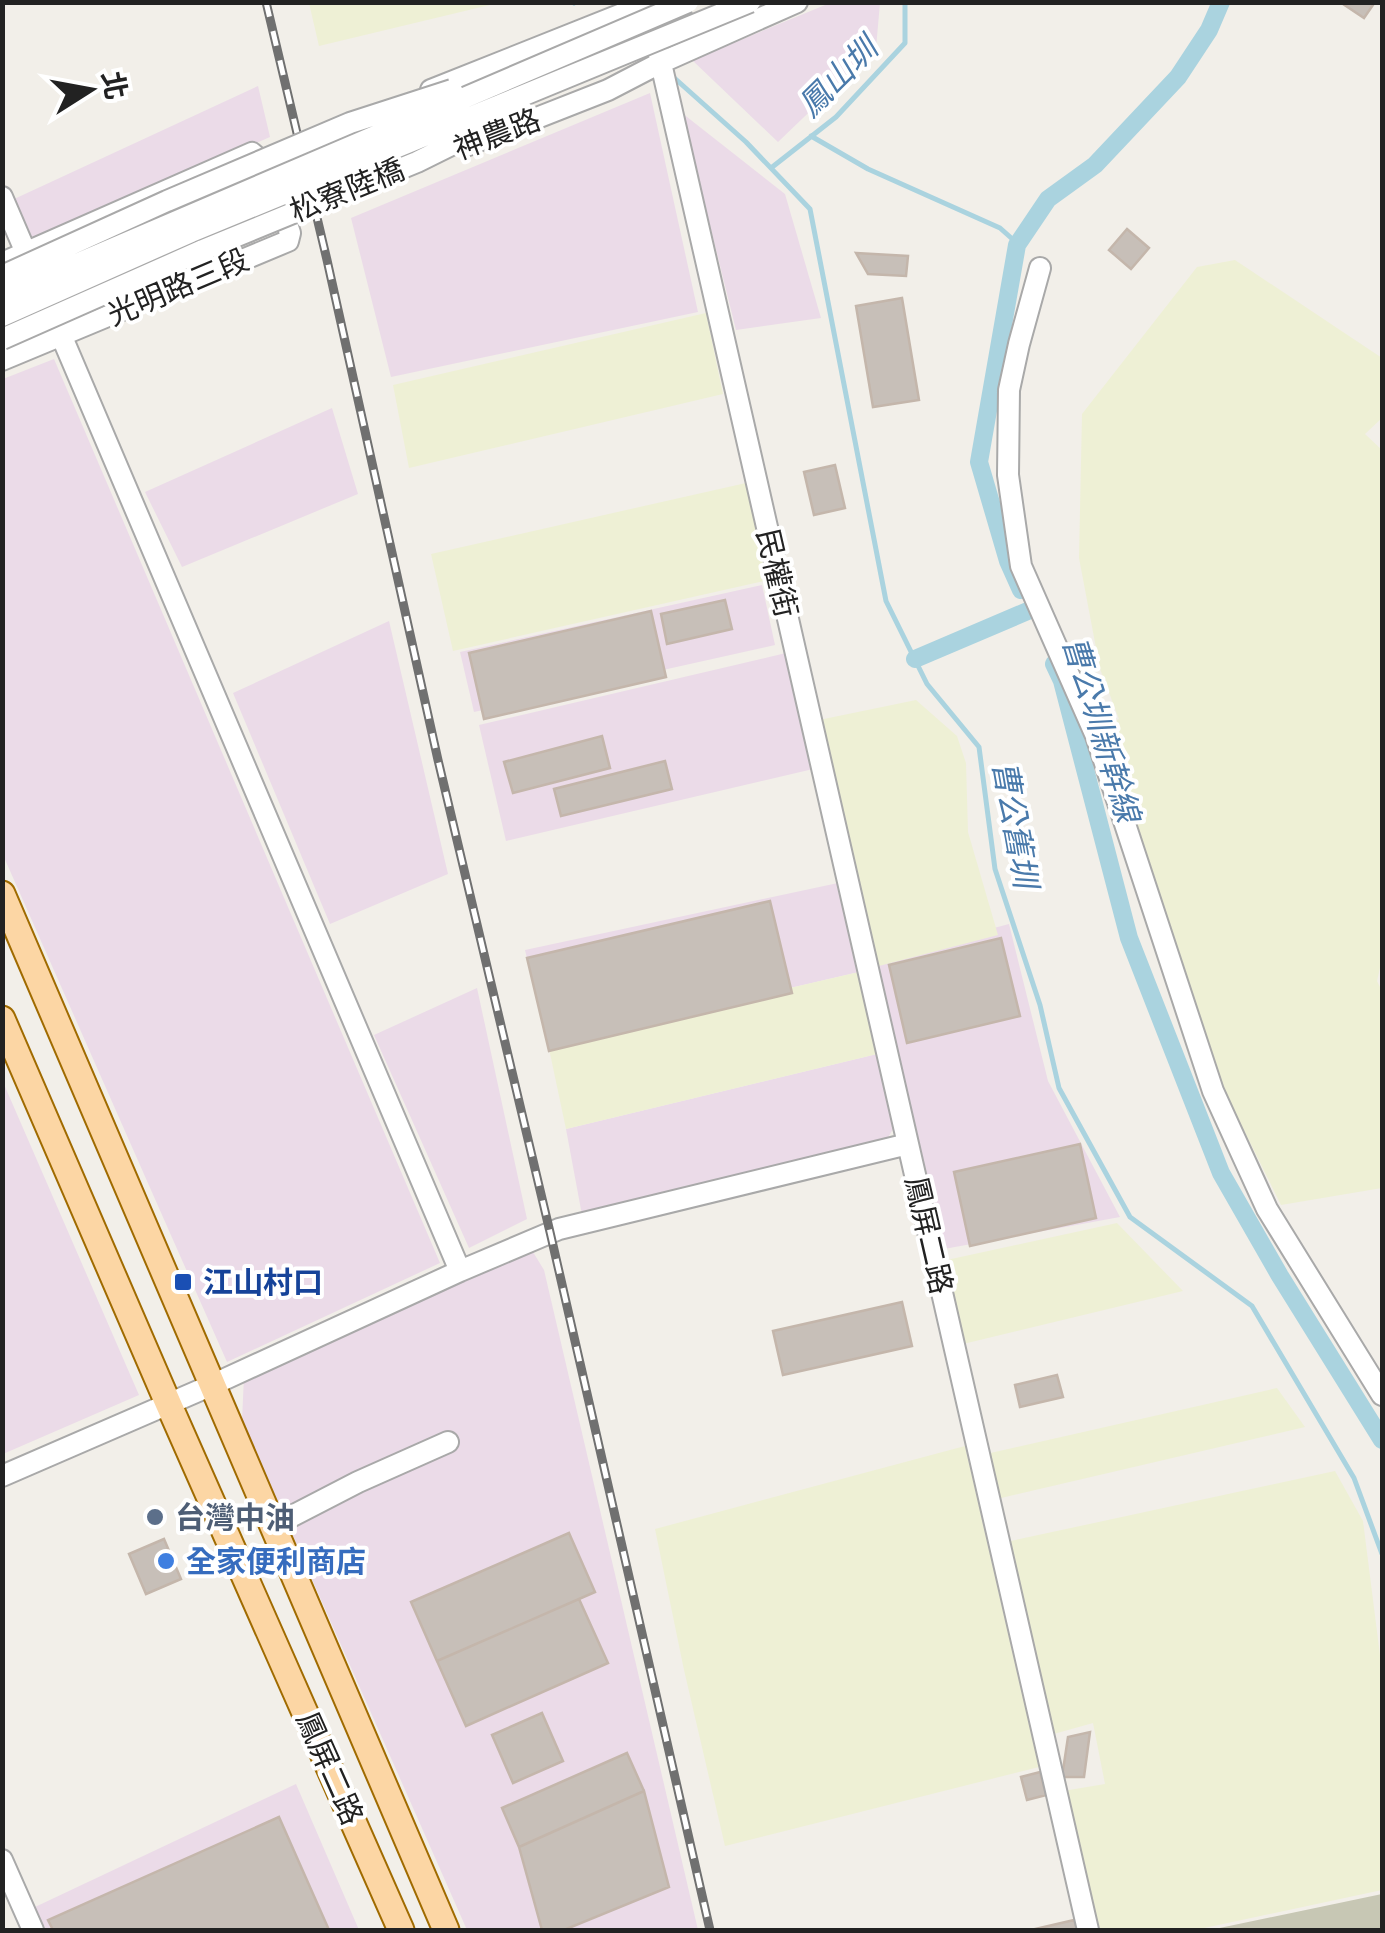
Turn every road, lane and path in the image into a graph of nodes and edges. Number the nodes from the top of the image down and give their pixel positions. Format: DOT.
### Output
graph roads {
  1 [pos="750,2"];
  2 [pos="796,2"];
  3 [pos="649,3"];
  4 [pos="684,4"];
  5 [pos="687,30"];
  6 [pos="660,63"];
  7 [pos="2,197"];
  8 [pos="26,252"];
  9 [pos="2,263"];
  10 [pos="1040,268"];
  11 [pos="2,276"];
  12 [pos="2,296"];
  13 [pos="2,316"];
  14 [pos="62,336"];
  15 [pos="2,338"];
  16 [pos="2,360"];
  17 [pos="2,894"];
  18 [pos="2,1019"];
  19 [pos="908,1144"];
  20 [pos="460,1271"];
  21 [pos="212,1385"];
  22 [pos="1382,1395"];
  23 [pos="168,1403"];
  24 [pos="448,1442"];
  25 [pos="2,1476"];
  26 [pos="273,1526"];
  27 [pos="2,1860"];
  28 [pos="432,1898"];
  29 [pos="398,1922"];
  30 [pos="33,1930"];
  31 [pos="446,1930"];
  32 [pos="1088,1930"];
  1 -- 5 [label="street, 松寮陸橋, bridge"];
  2 -- 6 [label="street, 神農路"];
  3 -- 6 [label="street, 民權街"];
  3 -- 6 [label="street, 神農路"];
  4 -- 11 [label="street, 松寮陸橋, bridge"];
  4 -- 12 [label="street, 松寮陸橋, bridge"];
  5 -- 13 [label="street, 松寮陸橋, bridge"];
  5 -- 15 [label="street, 松寮陸橋, bridge"];
  6 -- 19 [label="street, 民權街"];
  7 -- 8 [label="street"];
  8 -- 9 [label="street, 光明路三段"];
  8 -- 14 [label="street"];
  8 -- 14 [label="street, 光明路三段"];
  10 -- 22 [label="street"];
  14 -- 16 [label="street, 光明路三段"];
  14 -- 20 [label="street"];
  17 -- 21 [label="main road, 鳳屏二路"];
  18 -- 23 [label="main road, 鳳屏二路"];
  19 -- 20 [label="street, 鳳屏二路"];
  19 -- 32 [label="street, 鳳屏二路"];
  20 -- 21 [label="street, 鳳屏二路"];
  21 -- 23 [label="street, 鳳屏二路"];
  21 -- 26 [label="main road, 鳳屏二路"];
  23 -- 25 [label="street"];
  23 -- 29 [label="main road, 鳳屏二路"];
  24 -- 26 [label="street"];
  26 -- 28 [label="main road, 鳳屏二路"];
  27 -- 30 [label="street"];
  28 -- 29 [label="main road, 鳳屏二路"];
  28 -- 31 [label="main road, 鳳屏二路"];
}
